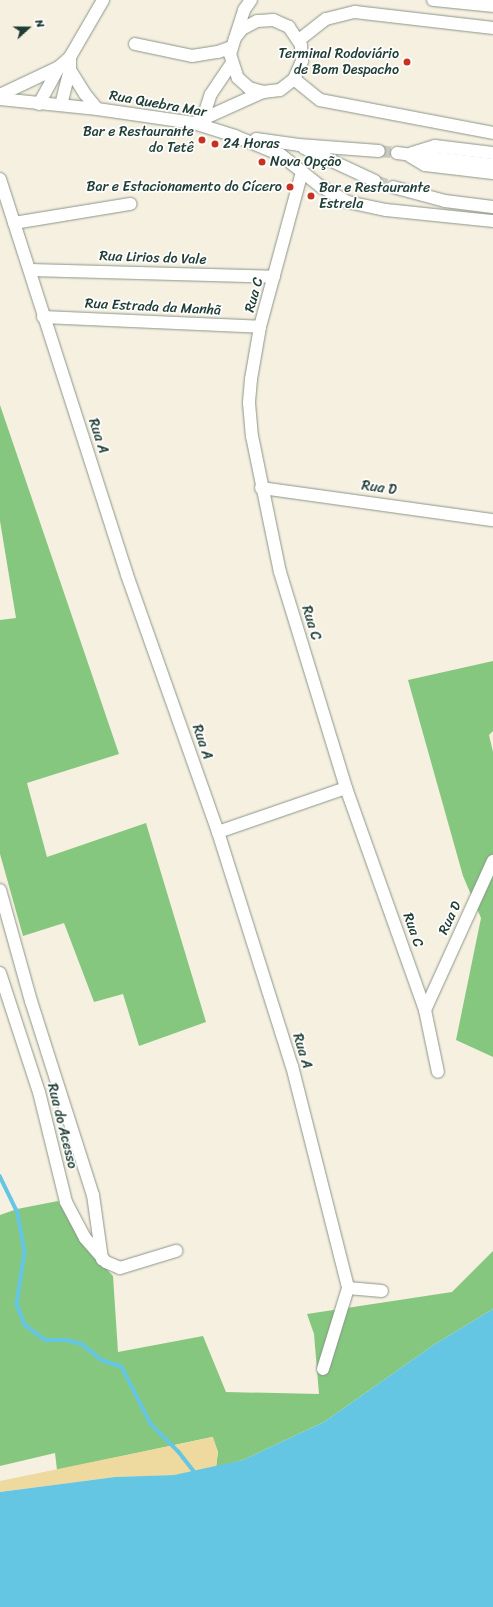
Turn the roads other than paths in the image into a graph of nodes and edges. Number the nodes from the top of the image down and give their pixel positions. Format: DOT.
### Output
graph roads {
  1 [pos="103,0"];
  2 [pos="251,0"];
  3 [pos="433,0"];
  4 [pos="455,1"];
  5 [pos="471,2"];
  6 [pos="493,6"];
  7 [pos="493,28"];
  8 [pos="299,40"];
  9 [pos="233,43"];
  10 [pos="135,44"];
  11 [pos="231,64"];
  12 [pos="65,68"];
  13 [pos="294,80"];
  14 [pos="264,92"];
  15 [pos="0,95"];
  16 [pos="0,100"];
  17 [pos="39,104"];
  18 [pos="61,105"];
  19 [pos="98,108"];
  20 [pos="199,121"];
  21 [pos="493,133"];
  22 [pos="235,136"];
  23 [pos="299,145"];
  24 [pos="379,151"];
  25 [pos="493,153"];
  26 [pos="402,154"];
  27 [pos="493,164"];
  28 [pos="302,172"];
  29 [pos="493,173"];
  30 [pos="0,180"];
  31 [pos="375,181"];
  32 [pos="393,187"];
  33 [pos="130,204"];
  34 [pos="493,207"];
  35 [pos="493,221"];
  36 [pos="14,222"];
  37 [pos="30,270"];
  38 [pos="274,277"];
  39 [pos="43,317"];
  40 [pos="260,327"];
  41 [pos="261,488"];
  42 [pos="493,520"];
  43 [pos="346,788"];
  44 [pos="218,832"];
  45 [pos="493,862"];
  46 [pos="0,890"];
  47 [pos="0,973"];
  48 [pos="425,1010"];
  49 [pos="36,1015"];
  50 [pos="16,1021"];
  51 [pos="438,1072"];
  52 [pos="176,1251"];
  53 [pos="102,1259"];
  54 [pos="348,1288"];
  55 [pos="382,1291"];
  56 [pos="323,1369"];
  1 -- 12 [label="street"];
  2 -- 9 [label="street"];
  3 -- 4 [label="street"];
  4 -- 5 [label="street"];
  5 -- 6 [label="street"];
  7 -- 8 [label="street"];
  8 -- 9 [label="street"];
  8 -- 13 [label="street"];
  9 -- 10 [label="street"];
  9 -- 11 [label="street"];
  11 -- 14 [label="street"];
  11 -- 20 [label="street"];
  12 -- 15 [label="street"];
  12 -- 17 [label="street"];
  12 -- 18 [label="street"];
  12 -- 19 [label="street"];
  13 -- 14 [label="street"];
  13 -- 21 [label="street"];
  14 -- 20 [label="street"];
  16 -- 17 [label="street, Rua Quebra Mar"];
  17 -- 18 [label="street, Rua Quebra Mar"];
  18 -- 19 [label="street, Rua Quebra Mar"];
  19 -- 20 [label="street, Rua Quebra Mar"];
  20 -- 22 [label="street, Rua Quebra Mar"];
  22 -- 23 [label="street"];
  22 -- 28 [label="street, Rua Quebra Mar"];
  23 -- 24 [label="street"];
  23 -- 31 [label="street"];
  25 -- 26 [label="street"];
  26 -- 27 [label="street"];
  26 -- 29 [label="street"];
  28 -- 35 [label="street, Rua Quebra Mar"];
  28 -- 38 [label="street, Rua C"];
  30 -- 36 [label="street, Rua A"];
  32 -- 34 [label="street"];
  33 -- 36 [label="street"];
  36 -- 37 [label="street, Rua A"];
  37 -- 38 [label="street, Rua Lirios do Vale"];
  37 -- 39 [label="street, Rua A"];
  38 -- 40 [label="street, Rua C"];
  39 -- 40 [label="street, Rua Estrada da Manhã"];
  39 -- 44 [label="street, Rua A"];
  40 -- 41 [label="street, Rua C"];
  41 -- 42 [label="street, Rua D"];
  41 -- 43 [label="street, Rua C"];
  43 -- 44 [label="street"];
  43 -- 48 [label="street, Rua C"];
  44 -- 54 [label="street, Rua A"];
  45 -- 48 [label="street, Rua D"];
  46 -- 49 [label="street"];
  47 -- 50 [label="street, Rua do Acesso"];
  48 -- 51 [label="street, Rua C"];
  49 -- 50 [label="street"];
  49 -- 53 [label="street"];
  50 -- 53 [label="street, Rua do Acesso"];
  52 -- 53 [label="street, Rua do Acesso"];
  54 -- 55 [label="street"];
  54 -- 56 [label="street"];
}
